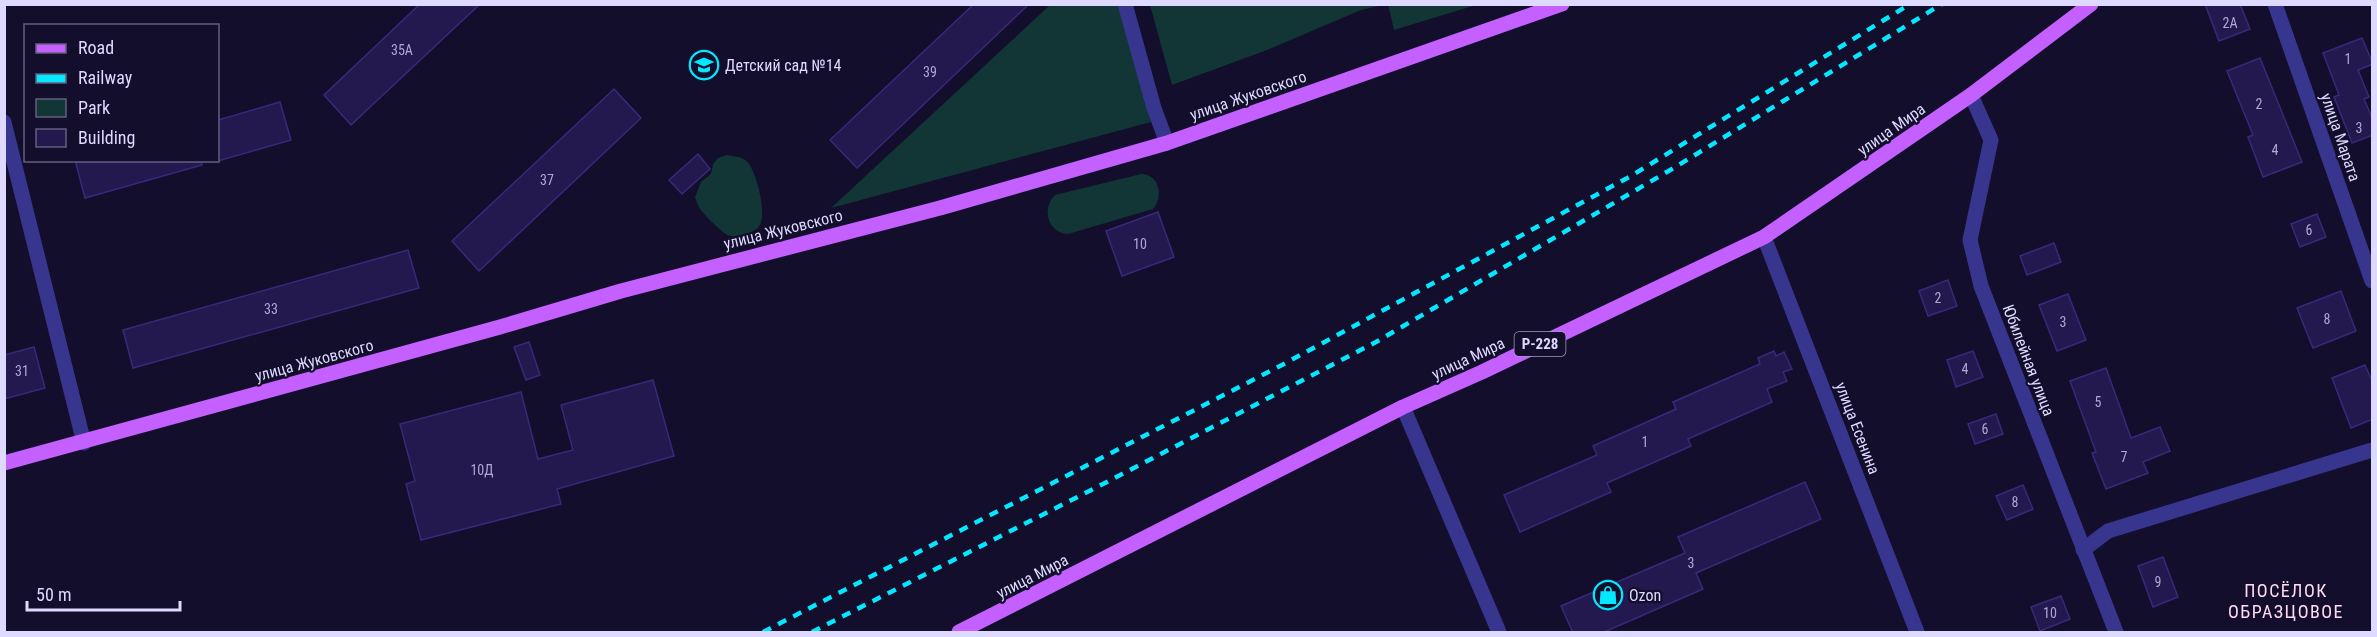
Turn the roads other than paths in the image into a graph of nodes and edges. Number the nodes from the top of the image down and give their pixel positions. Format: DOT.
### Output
graph roads {
  1 [pos="1125,4"];
  2 [pos="1562,4"];
  3 [pos="2091,4"];
  4 [pos="2275,4"];
  5 [pos="1971,95"];
  6 [pos="4,122"];
  7 [pos="1167,143"];
  8 [pos="1764,237"];
  9 [pos="2373,281"];
  10 [pos="1403,407"];
  11 [pos="84,443"];
  12 [pos="2373,450"];
  13 [pos="4,464"];
  14 [pos="2083,550"];
  15 [pos="959,633"];
  16 [pos="1499,633"];
  17 [pos="1917,633"];
  18 [pos="2116,633"];
  1 -- 7 [label="street"];
  2 -- 7 [label="main road, улица Жуковского"];
  3 -- 5 [label="main road, улица Мира / Р-228"];
  4 -- 9 [label="street, улица Марата"];
  5 -- 8 [label="main road, улица Мира / Р-228"];
  5 -- 14 [label="street, Юбилейная улица"];
  6 -- 11 [label="street"];
  7 -- 11 [label="main road, улица Жуковского"];
  8 -- 10 [label="main road, улица Мира / Р-228"];
  8 -- 17 [label="street, улица Есенина"];
  10 -- 15 [label="main road, улица Мира / Р-228"];
  10 -- 16 [label="street"];
  11 -- 13 [label="main road, улица Жуковского"];
  12 -- 14 [label="street"];
  14 -- 18 [label="street, Юбилейная улица"];
}
